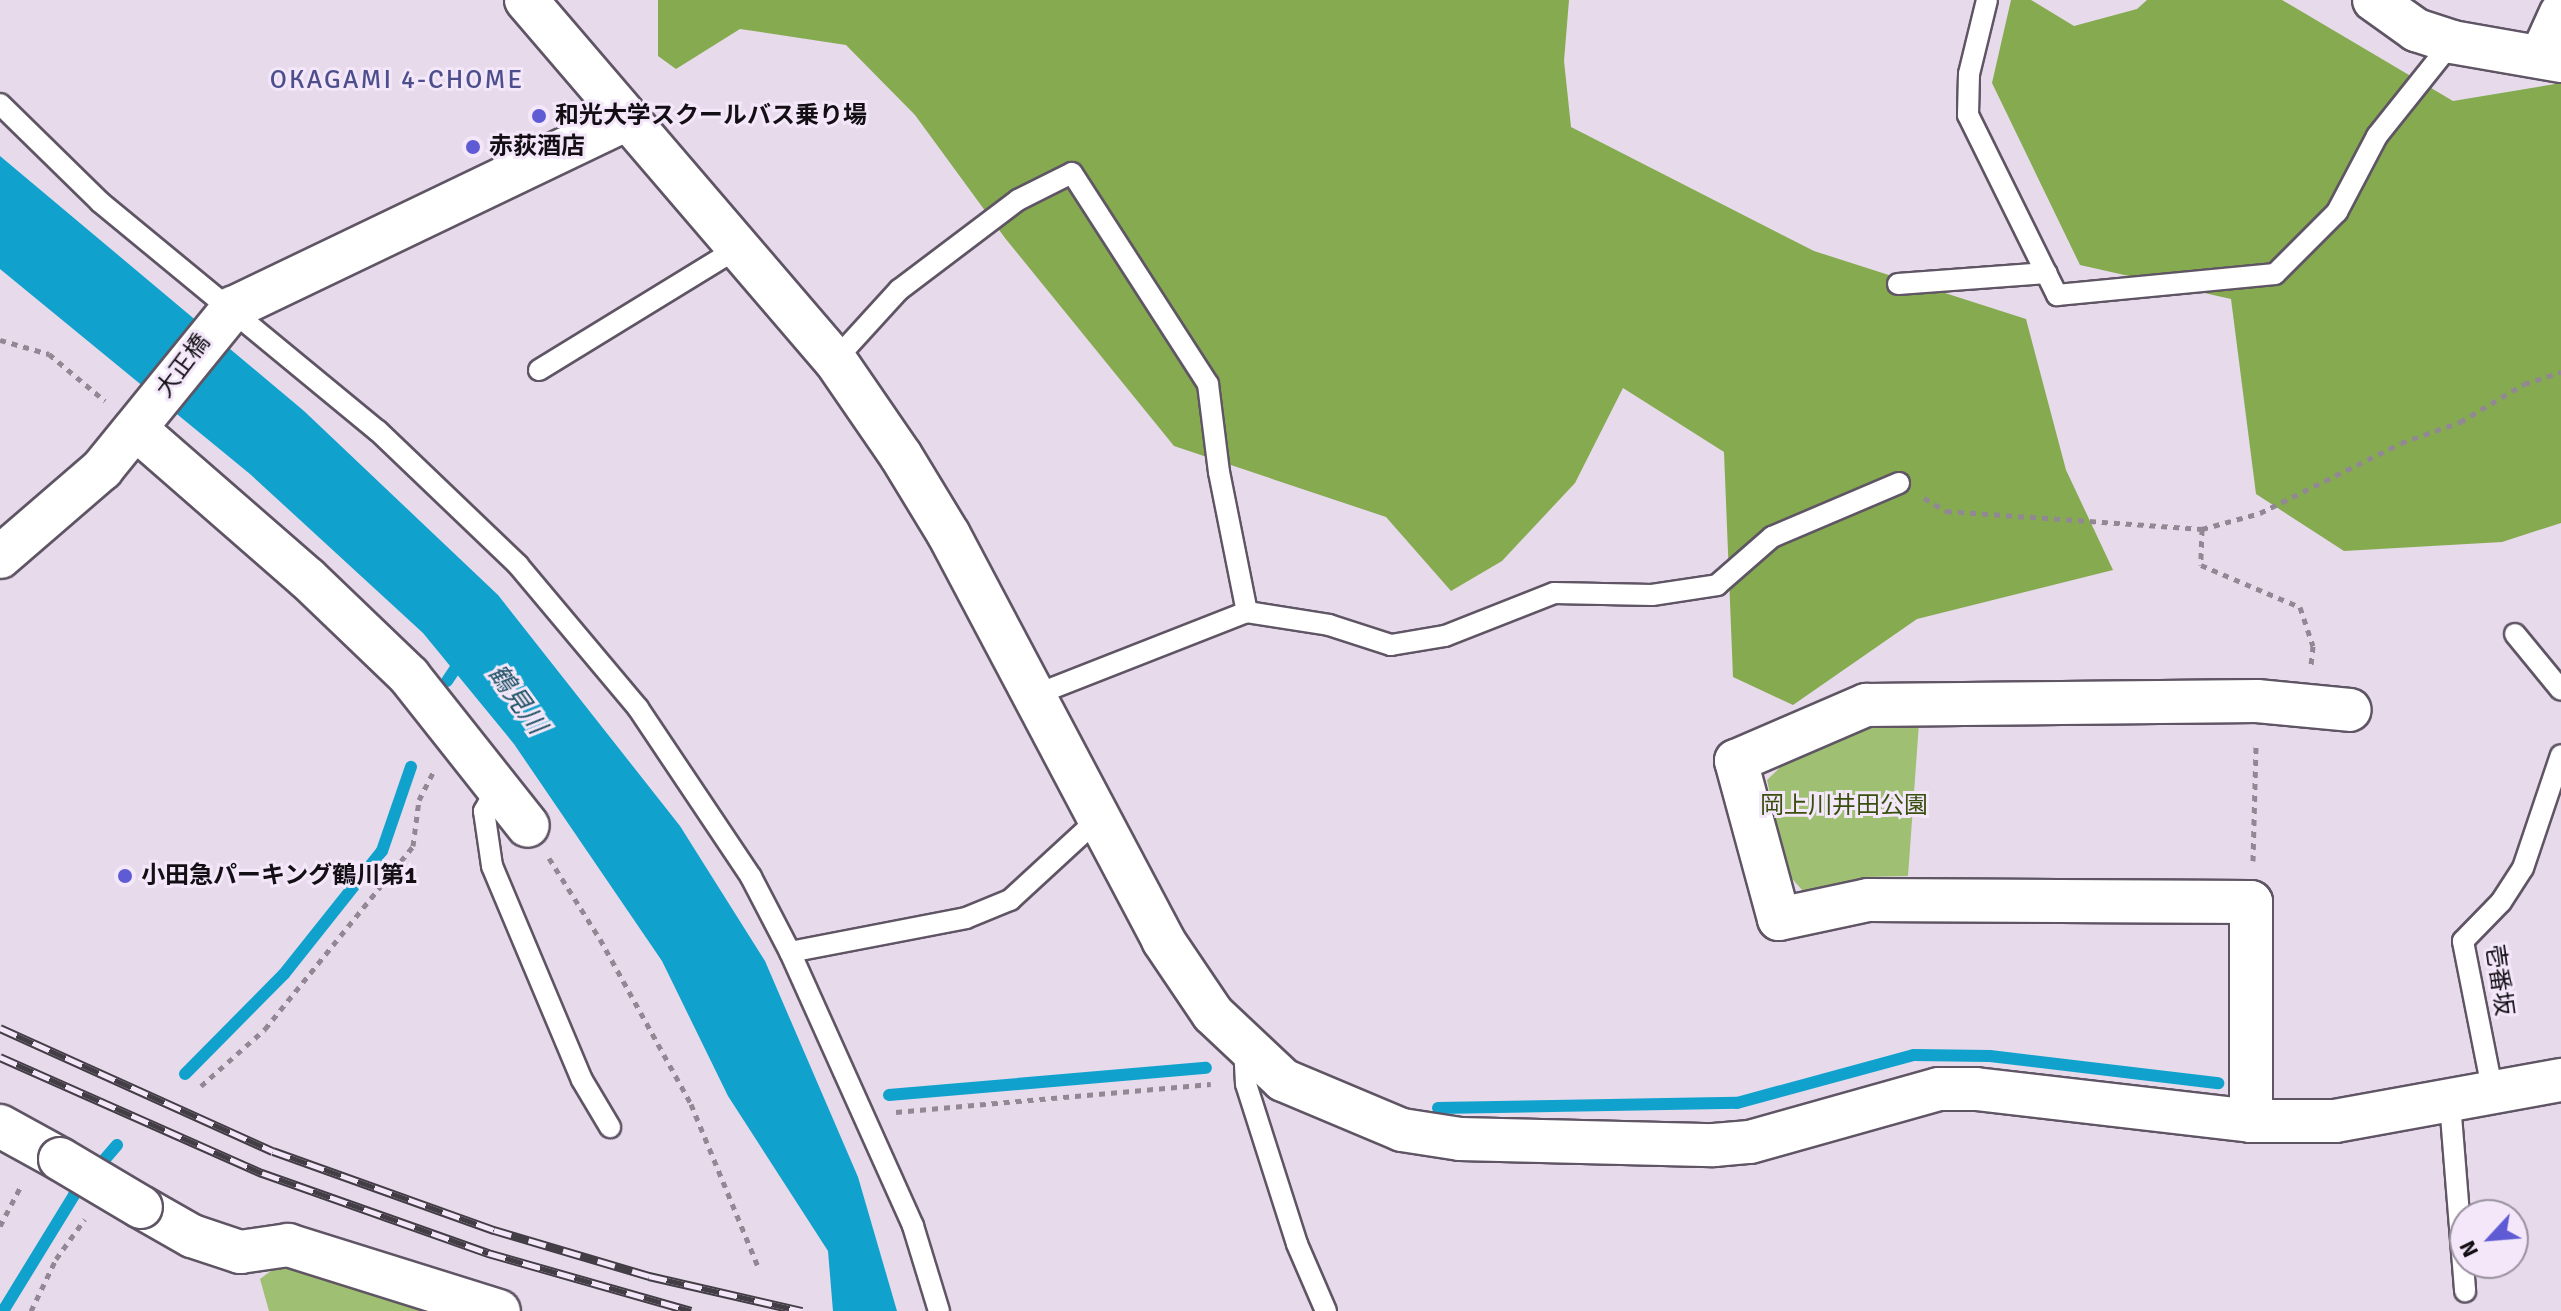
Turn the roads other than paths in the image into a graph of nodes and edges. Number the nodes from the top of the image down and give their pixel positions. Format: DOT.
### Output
graph roads {
  1 [pos="526,0"];
  2 [pos="1987,0"];
  3 [pos="2374,0"];
  4 [pos="2561,13"];
  5 [pos="2452,42"];
  6 [pos="2551,59"];
  7 [pos="0,104"];
  8 [pos="628,119"];
  9 [pos="738,248"];
  10 [pos="2047,273"];
  11 [pos="1898,284"];
  12 [pos="227,312"];
  13 [pos="835,360"];
  14 [pos="539,370"];
  15 [pos="140,422"];
  16 [pos="1899,483"];
  17 [pos="0,557"];
  18 [pos="1247,612"];
  19 [pos="2515,634"];
  20 [pos="2561,690"];
  21 [pos="1035,695"];
  22 [pos="2350,710"];
  23 [pos="2561,755"];
  24 [pos="498,786"];
  25 [pos="1097,820"];
  26 [pos="528,826"];
  27 [pos="790,952"];
  28 [pos="1244,1046"];
  29 [pos="2561,1080"];
  30 [pos="2493,1093"];
  31 [pos="2450,1103"];
  32 [pos="2251,1112"];
  33 [pos="0,1126"];
  34 [pos="610,1127"];
  35 [pos="2465,1291"];
  36 [pos="499,1311"];
  37 [pos="939,1311"];
  38 [pos="1326,1311"];
  1 -- 8 [label="street"];
  2 -- 10 [label="lane"];
  3 -- 5 [label="street"];
  4 -- 6 [label="street"];
  5 -- 6 [label="street"];
  5 -- 10 [label="lane"];
  7 -- 12 [label="lane"];
  8 -- 9 [label="street"];
  8 -- 12 [label="street"];
  9 -- 13 [label="street"];
  9 -- 14 [label="lane"];
  10 -- 11 [label="lane"];
  12 -- 15 [label="street, 大正橋"];
  12 -- 27 [label="lane"];
  13 -- 18 [label="lane"];
  13 -- 21 [label="street"];
  15 -- 17 [label="street, 大正橋"];
  15 -- 24 [label="street"];
  16 -- 18 [label="lane"];
  18 -- 21 [label="lane"];
  19 -- 20 [label="lane"];
  21 -- 25 [label="street"];
  22 -- 32 [label="street"];
  23 -- 30 [label="lane, 壱番坂"];
  24 -- 26 [label="street"];
  24 -- 34 [label="lane"];
  25 -- 27 [label="lane"];
  25 -- 28 [label="street"];
  27 -- 37 [label="lane"];
  28 -- 32 [label="street"];
  28 -- 38 [label="lane"];
  29 -- 30 [label="street"];
  30 -- 31 [label="street"];
  31 -- 32 [label="street"];
  31 -- 35 [label="lane"];
  33 -- 36 [label="street, bridge"];
}
